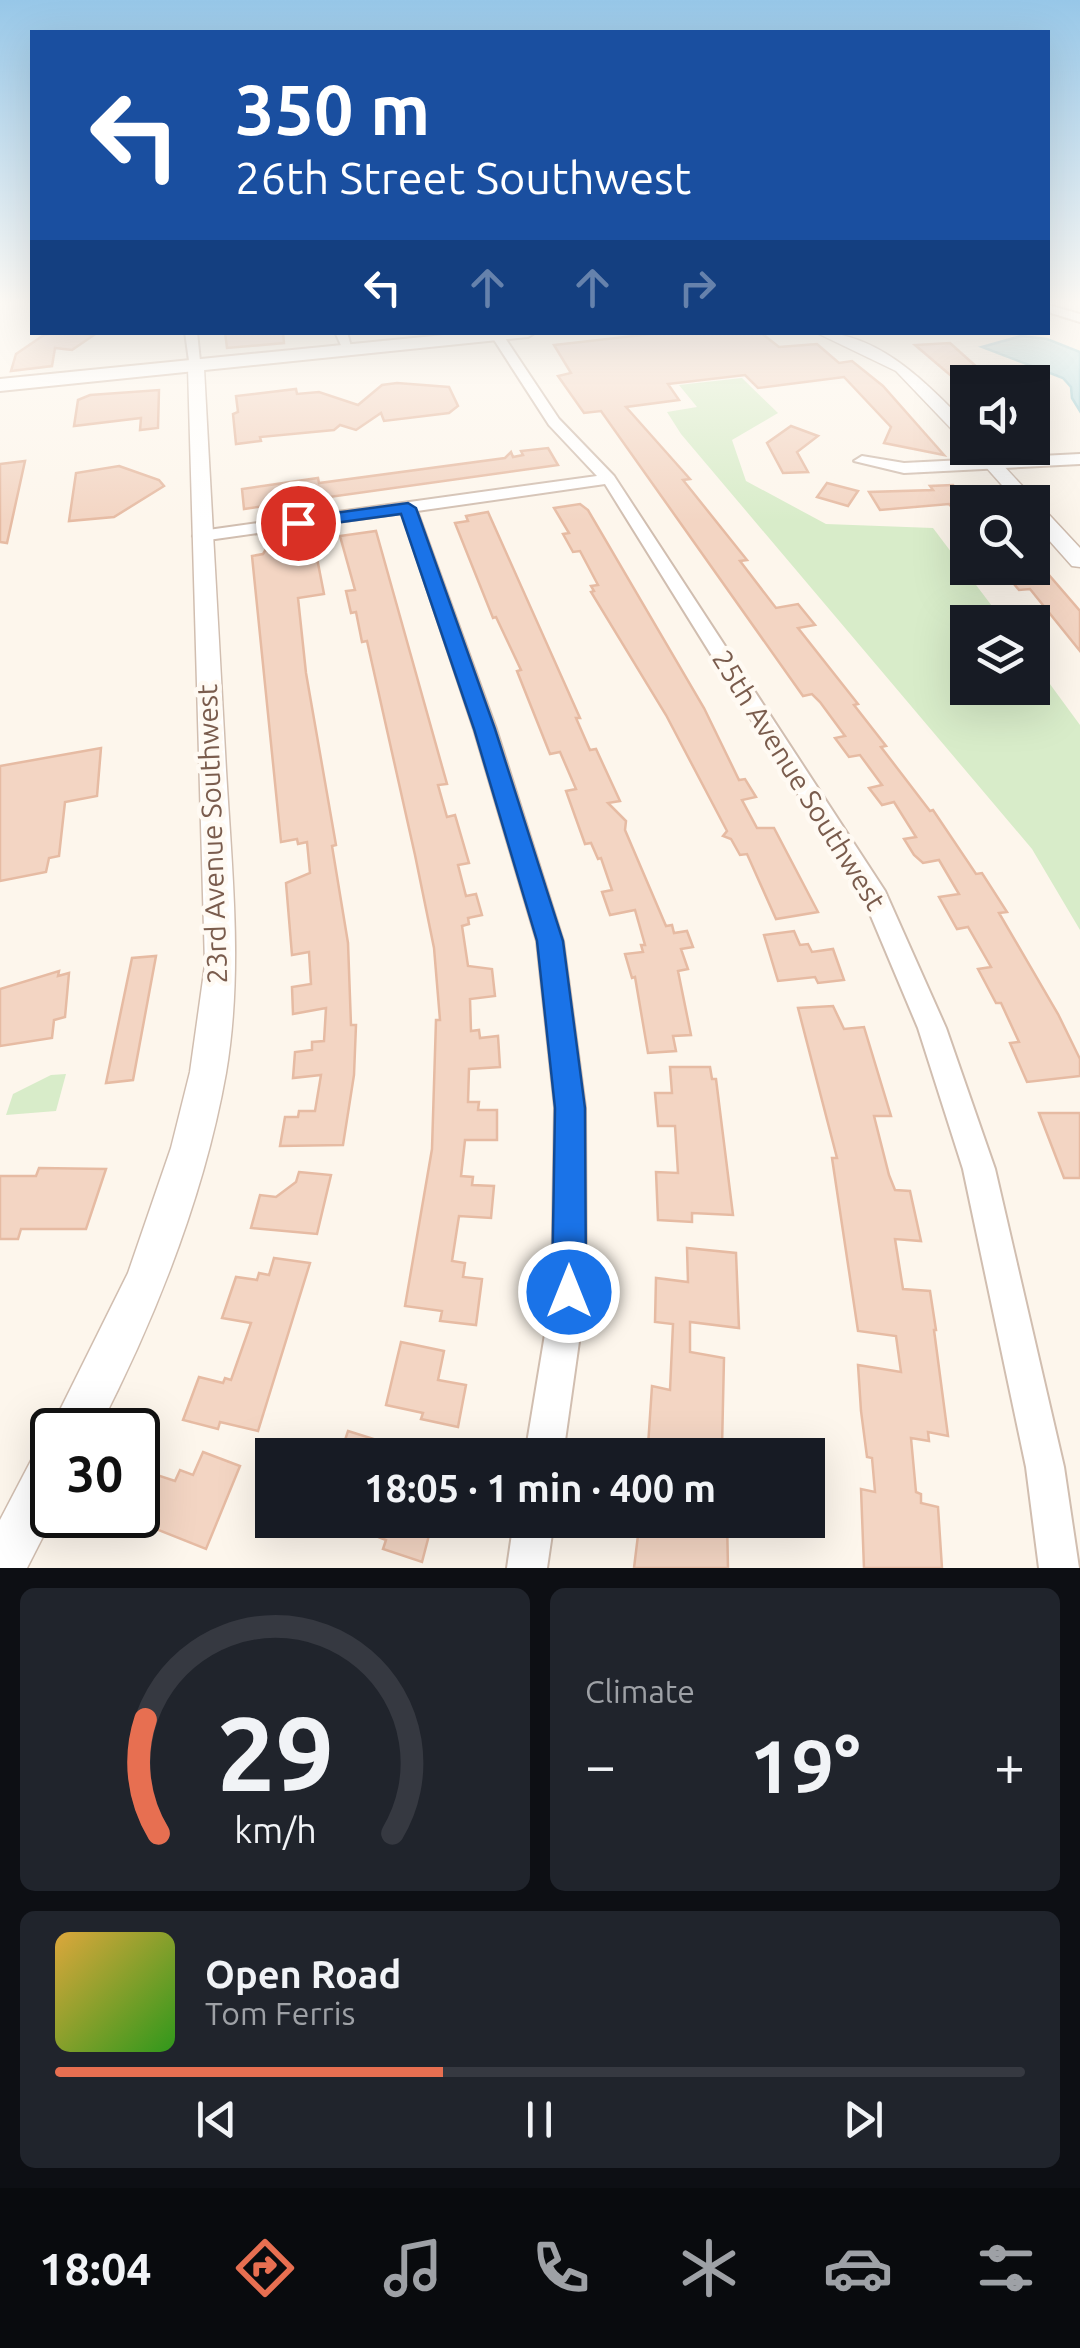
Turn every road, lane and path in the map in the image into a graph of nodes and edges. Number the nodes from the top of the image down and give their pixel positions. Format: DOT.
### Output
graph roads {
  1 [pos="102,376"];
  2 [pos="175,376"];
  3 [pos="196,376"];
  4 [pos="524,376"];
  5 [pos="910,376"];
  6 [pos="0,385"];
  7 [pos="0,394"];
  8 [pos="950,417"];
  9 [pos="1080,459"];
  10 [pos="1050,460"];
  11 [pos="862,461"];
  12 [pos="957,465"];
  13 [pos="995,465"];
  14 [pos="609,479"];
  15 [pos="1013,485"];
  16 [pos="408,508"];
  17 [pos="1050,528"];
  18 [pos="201,536"];
  19 [pos="1080,562"];
  20 [pos="86,1408"];
  21 [pos="547,1438"];
  22 [pos="30,1511"];
  23 [pos="531,1538"];
  24 [pos="0,1568"];
  25 [pos="527,1568"];
  26 [pos="1059,1568"];
  1 -- 6 [label="main road"];
  2 -- 7 [label="main road"];
  3 -- 18 [label="street, 23rd Avenue Southwest"];
  4 -- 14 [label="street, 25th Avenue Southwest"];
  5 -- 8 [label="street"];
  9 -- 10 [label="street"];
  11 -- 12 [label="street"];
  13 -- 15 [label="street"];
  14 -- 16 [label="street"];
  14 -- 26 [label="street, 25th Avenue Southwest"];
  16 -- 18 [label="street"];
  16 -- 21 [label="street"];
  17 -- 19 [label="street"];
  18 -- 20 [label="street, 23rd Avenue Southwest"];
  22 -- 24 [label="street"];
  23 -- 25 [label="street"];
}
